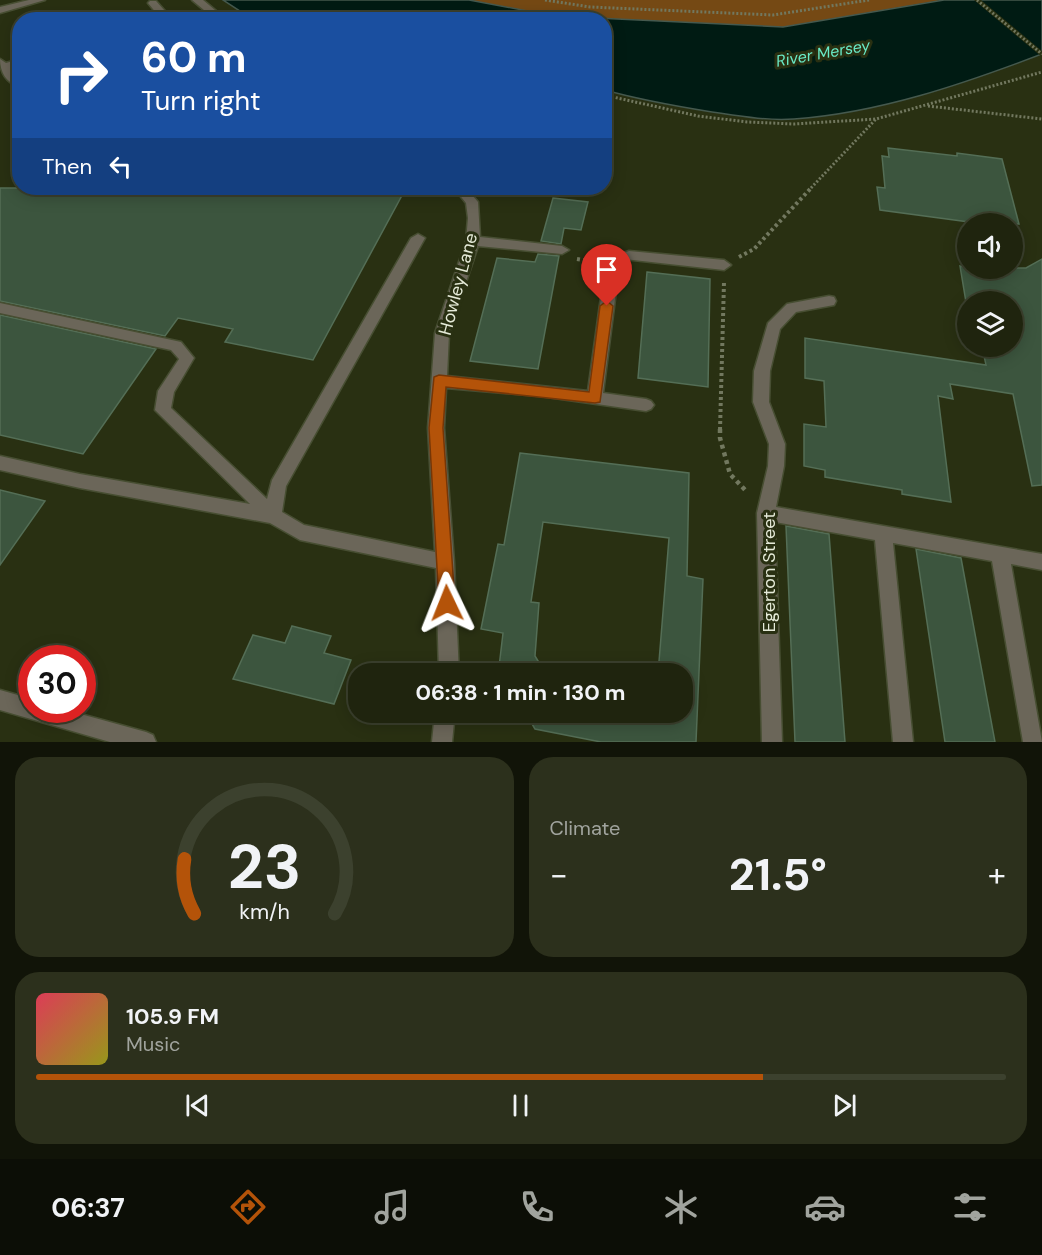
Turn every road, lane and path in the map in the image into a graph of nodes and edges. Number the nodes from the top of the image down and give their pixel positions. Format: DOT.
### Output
graph roads {
  1 [pos="40,0"];
  2 [pos="197,0"];
  3 [pos="545,0"];
  4 [pos="869,0"];
  5 [pos="977,0"];
  6 [pos="153,3"];
  7 [pos="0,10"];
  8 [pos="210,11"];
  9 [pos="161,12"];
  10 [pos="1042,54"];
  11 [pos="2,64"];
  12 [pos="1042,72"];
  13 [pos="1034,75"];
  14 [pos="1042,77"];
  15 [pos="12,78"];
  16 [pos="612,97"];
  17 [pos="927,106"];
  18 [pos="876,119"];
  19 [pos="1042,119"];
  20 [pos="466,195"];
  21 [pos="418,238"];
  22 [pos="473,241"];
  23 [pos="562,250"];
  24 [pos="629,256"];
  25 [pos="724,265"];
  26 [pos="610,283"];
  27 [pos="829,301"];
  28 [pos="0,308"];
  29 [pos="439,381"];
  30 [pos="595,398"];
  31 [pos="646,405"];
  32 [pos="0,464"];
  33 [pos="766,513"];
  34 [pos="273,516"];
  35 [pos="883,533"];
  36 [pos="1000,554"];
  37 [pos="446,562"];
  38 [pos="1042,562"];
  39 [pos="449,663"];
  40 [pos="0,700"];
  41 [pos="18,705"];
  42 [pos="80,723"];
  43 [pos="444,723"];
  44 [pos="146,742"];
  45 [pos="442,742"];
  46 [pos="772,742"];
  47 [pos="903,742"];
  48 [pos="1033,742"];
  1 -- 7 [label="street"];
  2 -- 8 [label="street"];
  3 -- 4 [label="path"];
  5 -- 10 [label="path"];
  6 -- 9 [label="street"];
  11 -- 15 [label="street"];
  12 -- 13 [label="path"];
  13 -- 14 [label="path"];
  13 -- 17 [label="path"];
  16 -- 18 [label="path"];
  17 -- 18 [label="path"];
  17 -- 19 [label="path"];
  18 -- 25 [label="path"];
  20 -- 22 [label="street, Howley Lane"];
  21 -- 34 [label="street"];
  22 -- 23 [label="street"];
  22 -- 29 [label="street, Howley Lane"];
  23 -- 24 [label="path"];
  24 -- 25 [label="street"];
  25 -- 33 [label="path"];
  26 -- 30 [label="street"];
  27 -- 33 [label="street, Egerton Street"];
  28 -- 34 [label="street"];
  29 -- 30 [label="street"];
  29 -- 37 [label="street, Howley Lane"];
  30 -- 31 [label="street"];
  32 -- 34 [label="street"];
  33 -- 35 [label="street"];
  33 -- 46 [label="street, Egerton Street"];
  34 -- 37 [label="street"];
  35 -- 36 [label="street"];
  35 -- 47 [label="street"];
  36 -- 38 [label="street"];
  36 -- 48 [label="street"];
  37 -- 39 [label="street, Howley Lane"];
  40 -- 41 [label="street"];
  42 -- 44 [label="street"];
  43 -- 45 [label="street"];
}
